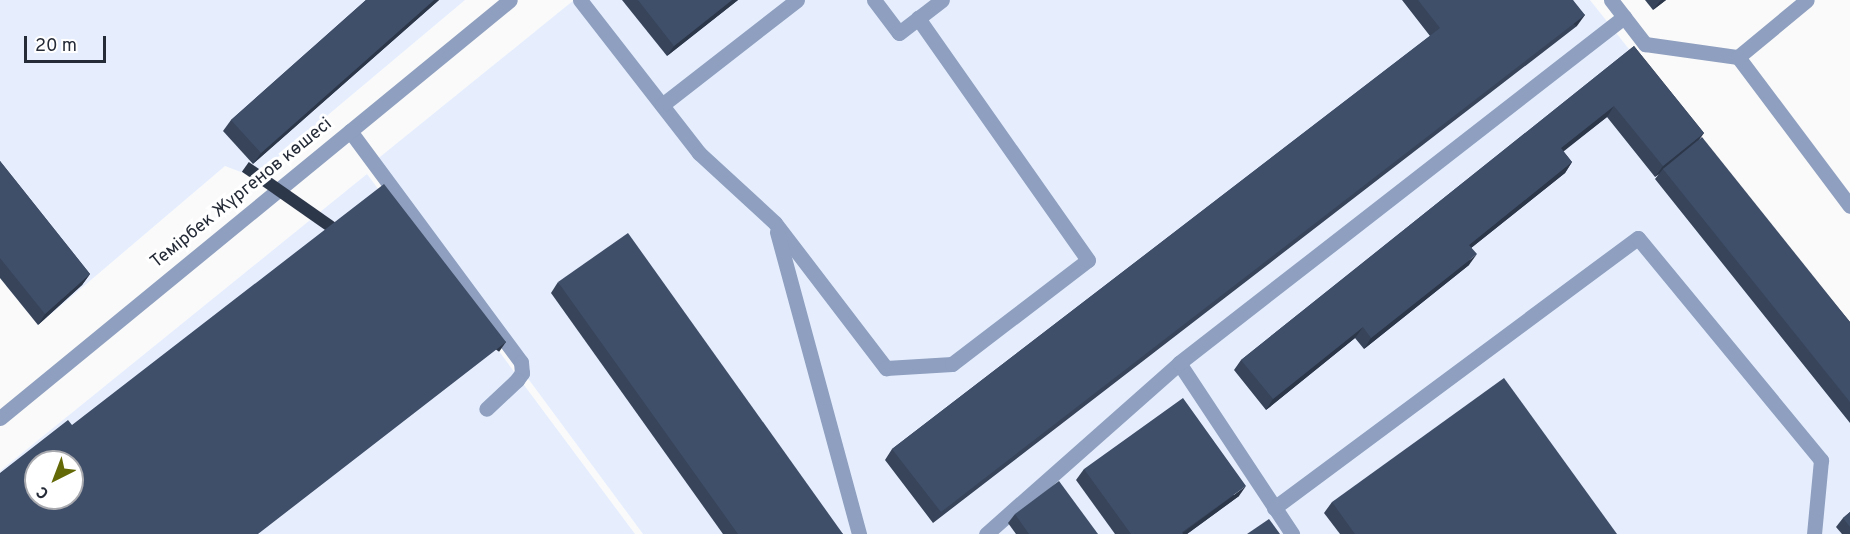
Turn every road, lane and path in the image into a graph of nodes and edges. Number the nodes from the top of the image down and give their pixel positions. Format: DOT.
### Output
graph roads {
  1 [pos="510,0"];
  2 [pos="580,0"];
  3 [pos="796,0"];
  4 [pos="874,0"];
  5 [pos="942,0"];
  6 [pos="1611,0"];
  7 [pos="1807,0"];
  8 [pos="1624,17"];
  9 [pos="918,18"];
  10 [pos="1738,57"];
  11 [pos="662,105"];
  12 [pos="350,131"];
  13 [pos="1850,206"];
  14 [pos="775,223"];
  15 [pos="1179,363"];
  16 [pos="486,409"];
  17 [pos="0,418"];
  18 [pos="1274,508"];
  19 [pos="859,534"];
  20 [pos="986,534"];
  21 [pos="1292,534"];
  22 [pos="1814,534"];
  1 -- 12 [label="street, Темірбек Жүргенов көшесі"];
  2 -- 11 [label="street"];
  3 -- 11 [label="street"];
  4 -- 9 [label="street"];
  5 -- 9 [label="street"];
  6 -- 8 [label="street"];
  7 -- 10 [label="street"];
  8 -- 10 [label="street"];
  8 -- 15 [label="street"];
  9 -- 14 [label="street"];
  10 -- 13 [label="street"];
  11 -- 14 [label="street"];
  12 -- 16 [label="street"];
  12 -- 17 [label="street, Темірбек Жүргенов көшесі"];
  14 -- 19 [label="street"];
  15 -- 18 [label="street"];
  15 -- 20 [label="street"];
  18 -- 21 [label="street"];
  18 -- 22 [label="street"];
}
